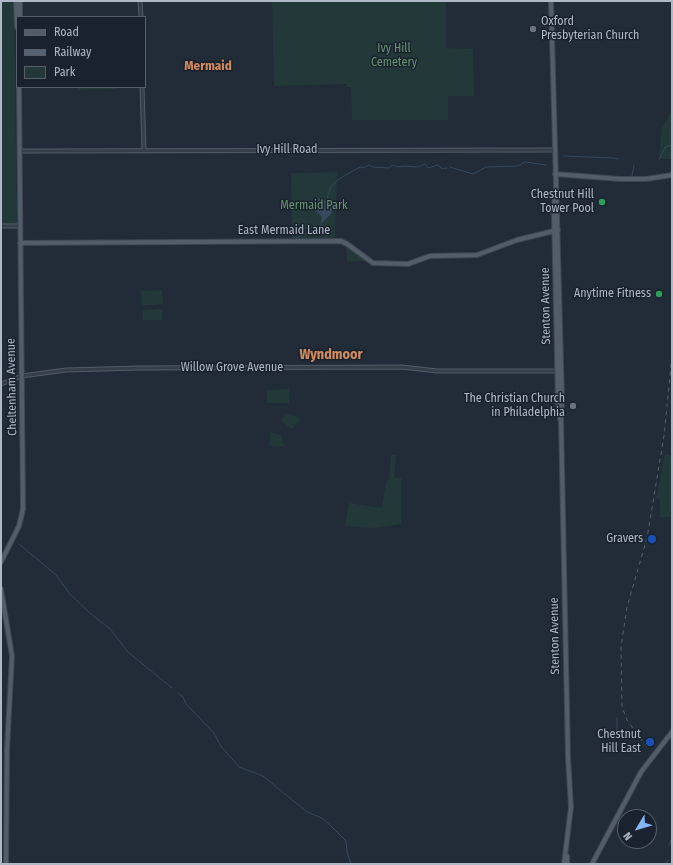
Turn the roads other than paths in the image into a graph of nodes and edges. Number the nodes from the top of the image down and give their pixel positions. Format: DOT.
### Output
graph roads {
  1 [pos="16,1"];
  2 [pos="20,1"];
  3 [pos="140,1"];
  4 [pos="551,1"];
  5 [pos="17,16"];
  6 [pos="20,16"];
  7 [pos="141,16"];
  8 [pos="19,88"];
  9 [pos="142,88"];
  10 [pos="144,150"];
  11 [pos="554,150"];
  12 [pos="20,151"];
  13 [pos="555,174"];
  14 [pos="564,174"];
  15 [pos="672,175"];
  16 [pos="555,183"];
  17 [pos="1,226"];
  18 [pos="19,226"];
  19 [pos="556,230"];
  20 [pos="20,242"];
  21 [pos="559,371"];
  22 [pos="22,376"];
  23 [pos="1,384"];
  24 [pos="1,562"];
  25 [pos="1,589"];
  26 [pos="672,732"];
  27 [pos="598,851"];
  28 [pos="567,852"];
  29 [pos="6,864"];
  30 [pos="564,864"];
  31 [pos="567,864"];
  32 [pos="588,864"];
  33 [pos="592,864"];
  1 -- 5 [label="main road"];
  2 -- 6 [label="main road"];
  3 -- 7 [label="street"];
  4 -- 11 [label="main road, Stenton Avenue"];
  8 -- 12 [label="main road, Cheltenham Avenue"];
  9 -- 10 [label="street"];
  10 -- 11 [label="street, Ivy Hill Road"];
  10 -- 12 [label="street, Ivy Hill Road"];
  11 -- 13 [label="main road, Stenton Avenue"];
  12 -- 18 [label="main road, Cheltenham Avenue"];
  13 -- 14 [label="main road"];
  13 -- 16 [label="main road, Stenton Avenue"];
  14 -- 15 [label="main road"];
  14 -- 16 [label="main road"];
  16 -- 19 [label="main road, Stenton Avenue"];
  17 -- 18 [label="street"];
  18 -- 20 [label="main road, Cheltenham Avenue"];
  19 -- 20 [label="main road, East Mermaid Lane"];
  19 -- 21 [label="main road, Stenton Avenue"];
  20 -- 22 [label="main road, Cheltenham Avenue"];
  21 -- 22 [label="street, Willow Grove Avenue"];
  21 -- 28 [label="main road, Stenton Avenue"];
  22 -- 23 [label="street, Willow Grove Avenue"];
  22 -- 24 [label="main road, Cheltenham Avenue"];
  25 -- 29 [label="main road"];
  26 -- 27 [label="main road"];
  27 -- 32 [label="main road"];
  27 -- 33 [label="main road"];
  28 -- 30 [label="main road, Stenton Avenue"];
  28 -- 31 [label="main road, Stenton Avenue"];
}
